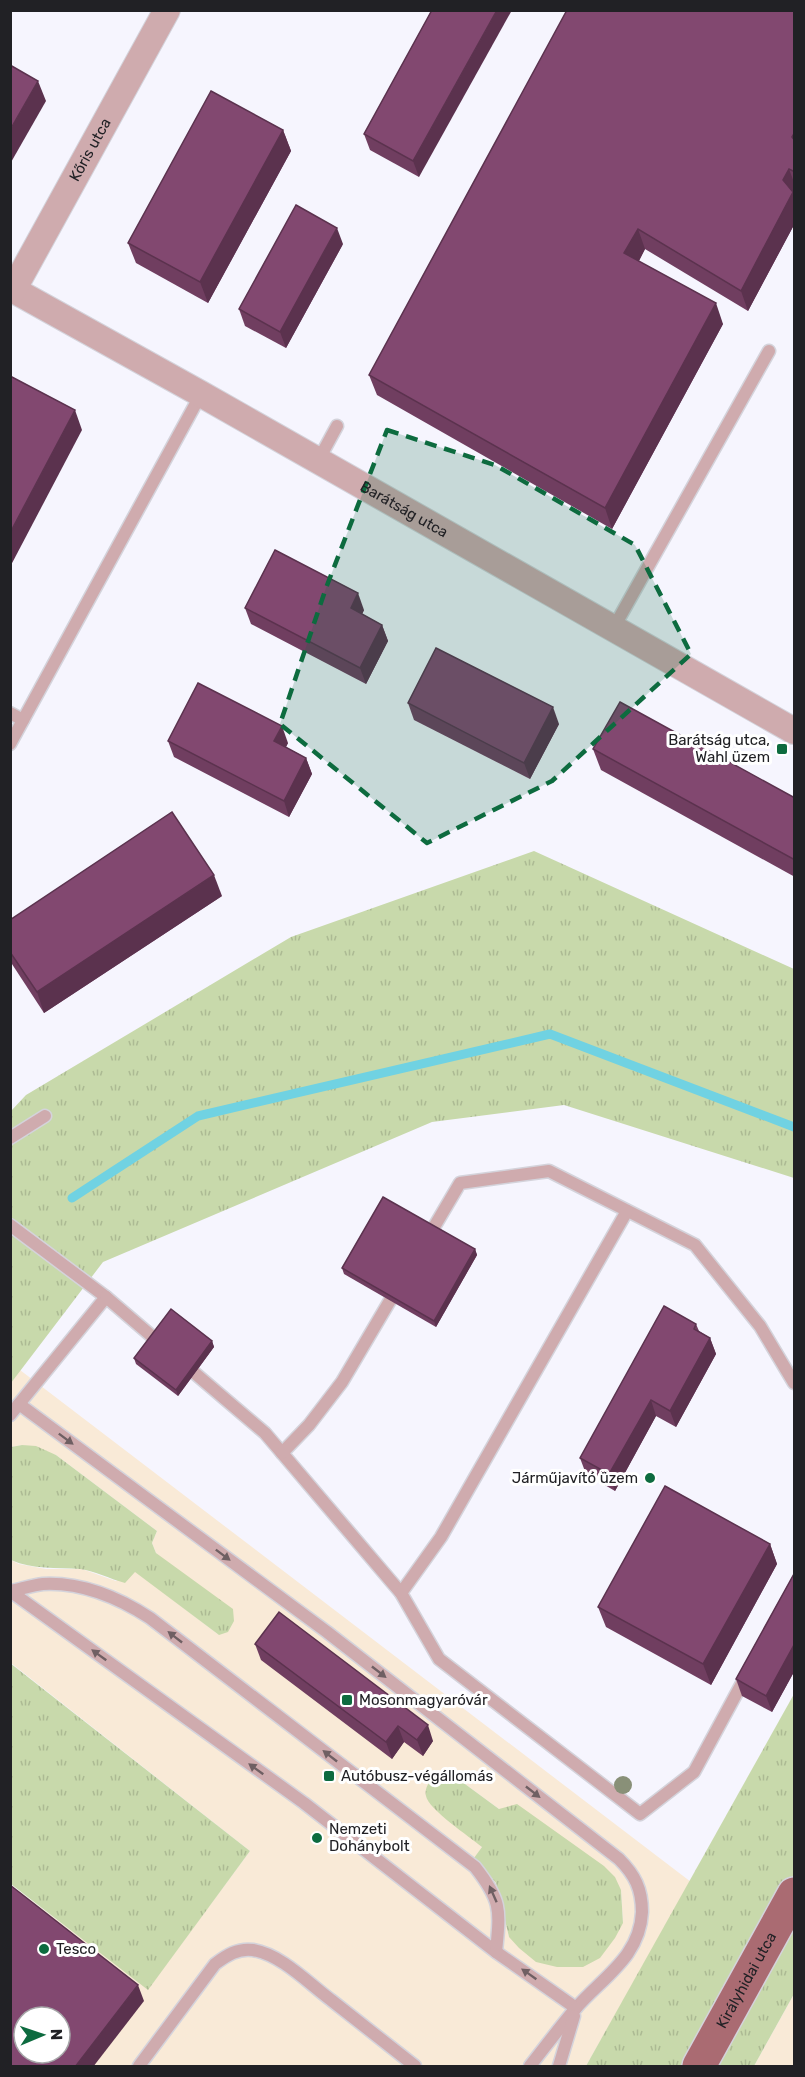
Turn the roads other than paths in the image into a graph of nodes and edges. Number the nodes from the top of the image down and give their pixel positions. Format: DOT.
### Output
graph roads {
  1 [pos="167,10"];
  2 [pos="12,289"];
  3 [pos="770,351"];
  4 [pos="201,394"];
  5 [pos="337,426"];
  6 [pos="318,460"];
  7 [pos="613,628"];
  8 [pos="10,713"];
  9 [pos="23,720"];
  10 [pos="795,731"];
  11 [pos="10,744"];
  12 [pos="45,1116"];
  13 [pos="10,1138"];
  14 [pos="627,1211"];
  15 [pos="10,1225"];
  16 [pos="419,1253"];
  17 [pos="407,1273"];
  18 [pos="106,1297"];
  19 [pos="795,1383"];
  20 [pos="20,1404"];
  21 [pos="10,1415"];
  22 [pos="282,1453"];
  23 [pos="11,1591"];
  24 [pos="401,1593"];
  25 [pos="756,1658"];
  26 [pos="795,1894"];
  27 [pos="496,1952"];
  28 [pos="576,2008"];
  29 [pos="140,2067"];
  30 [pos="415,2067"];
  31 [pos="530,2067"];
  32 [pos="559,2067"];
  33 [pos="699,2067"];
  1 -- 2 [label="street, Kőris utca"];
  2 -- 4 [label="street, Barátság utca"];
  3 -- 7 [label="lane"];
  4 -- 6 [label="street, Barátság utca"];
  4 -- 9 [label="lane"];
  5 -- 6 [label="lane"];
  6 -- 7 [label="street, Barátság utca"];
  7 -- 10 [label="street, Barátság utca"];
  8 -- 9 [label="lane"];
  9 -- 11 [label="lane"];
  12 -- 13 [label="lane"];
  14 -- 16 [label="lane"];
  14 -- 19 [label="lane"];
  14 -- 24 [label="lane"];
  15 -- 18 [label="lane"];
  17 -- 22 [label="lane"];
  18 -- 20 [label="lane"];
  18 -- 22 [label="lane"];
  20 -- 21 [label="lane"];
  20 -- 28 [label="lane, one-way"];
  22 -- 24 [label="lane"];
  27 -- 23 [label="lane, one-way"];
  27 -- 23 [label="lane, one-way"];
  24 -- 25 [label="lane"];
  26 -- 33 [label="main road, Királyhidai utca"];
  28 -- 27 [label="lane, one-way"];
  28 -- 31 [label="lane"];
  28 -- 32 [label="lane"];
  29 -- 30 [label="lane"];
}
